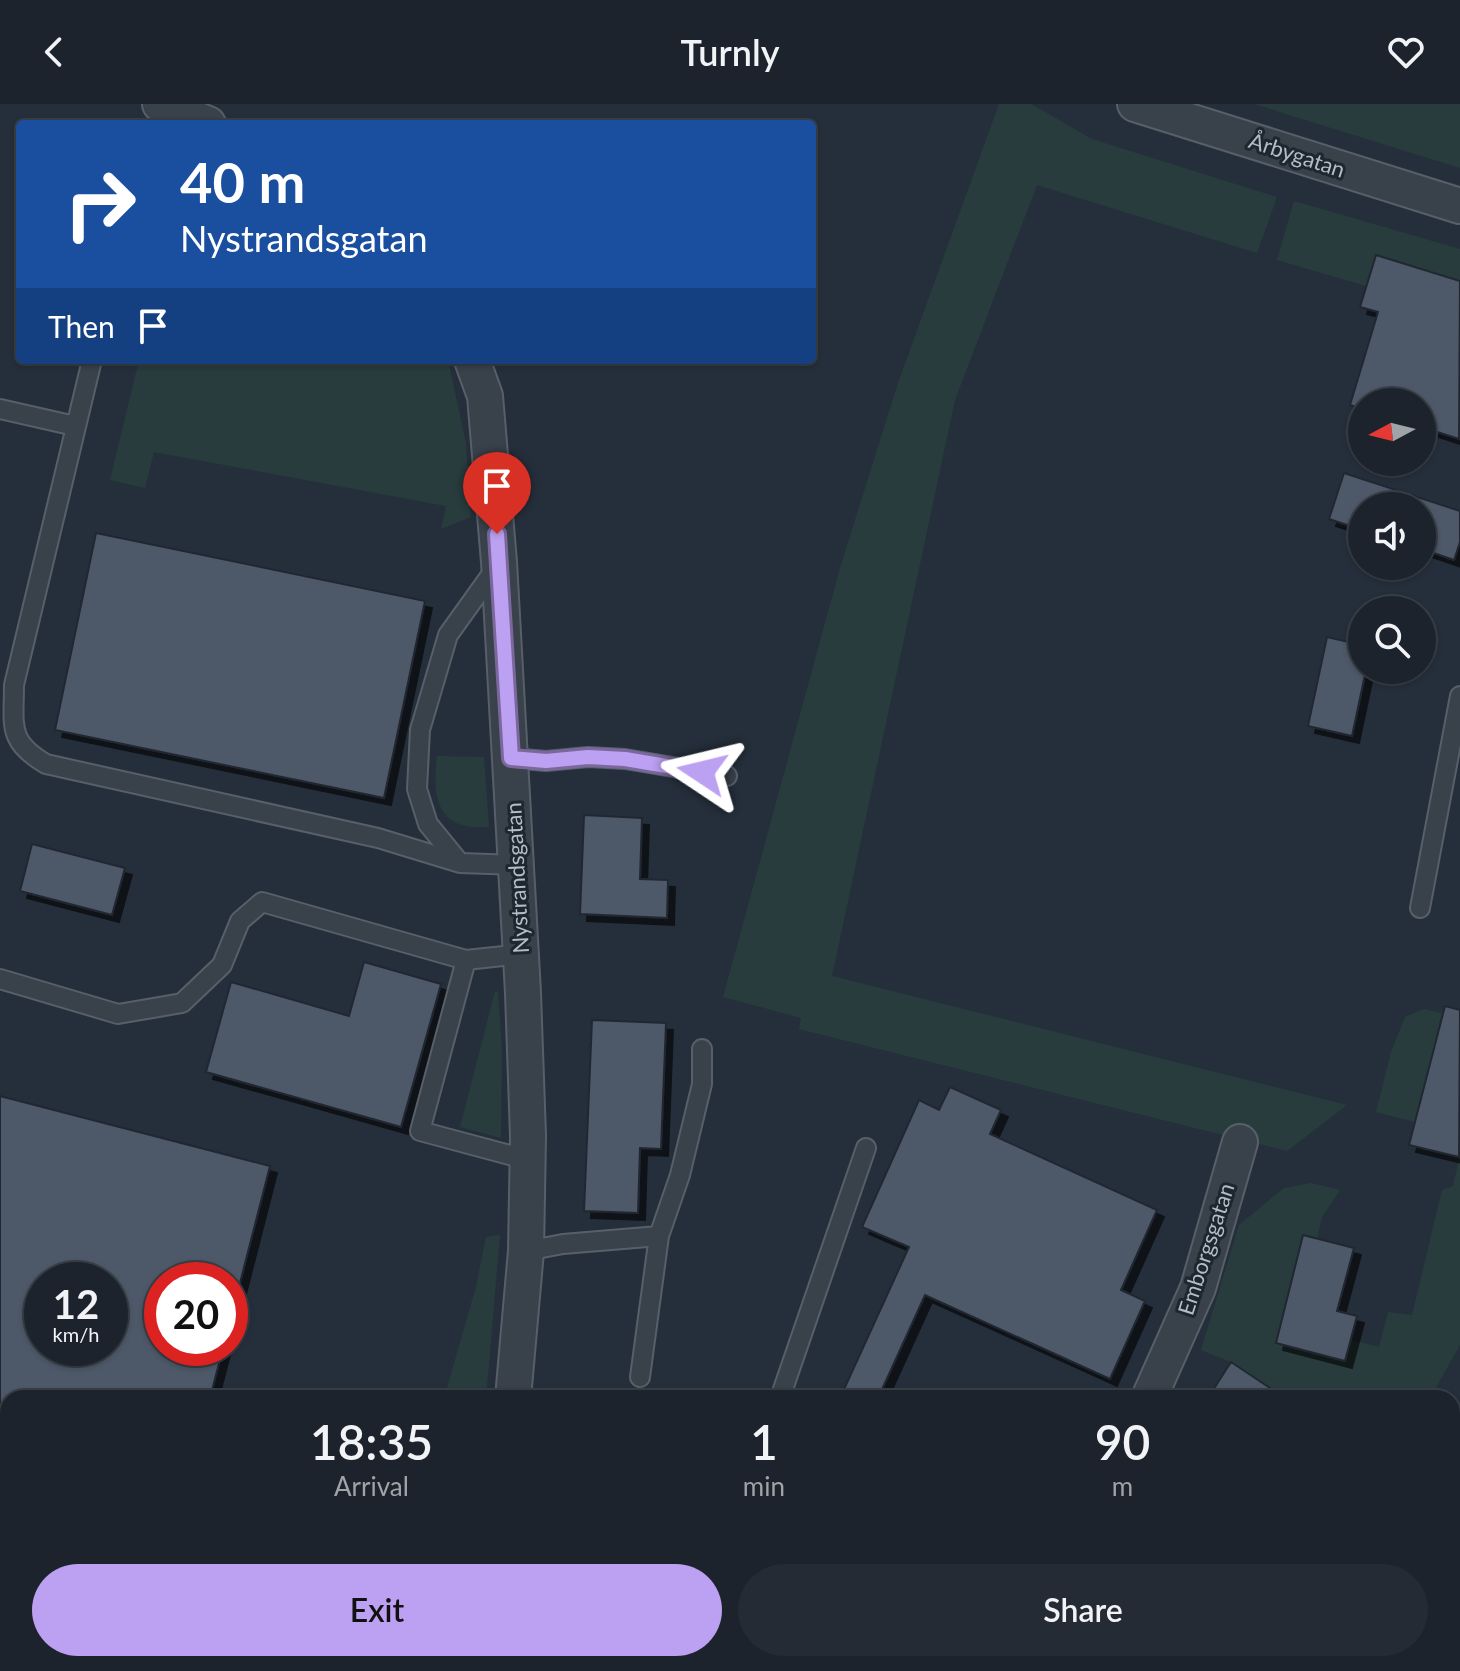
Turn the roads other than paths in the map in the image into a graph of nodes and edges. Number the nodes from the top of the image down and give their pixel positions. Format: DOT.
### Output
graph roads {
  1 [pos="1135,104"];
  2 [pos="161,111"];
  3 [pos="194,120"];
  4 [pos="1460,206"];
  5 [pos="91,364"];
  6 [pos="473,364"];
  7 [pos="0,409"];
  8 [pos="75,426"];
  9 [pos="499,562"];
  10 [pos="1460,696"];
  11 [pos="511,758"];
  12 [pos="727,776"];
  13 [pos="460,863"];
  14 [pos="517,865"];
  15 [pos="1420,908"];
  16 [pos="521,954"];
  17 [pos="466,960"];
  18 [pos="0,979"];
  19 [pos="702,1049"];
  20 [pos="1240,1142"];
  21 [pos="866,1148"];
  22 [pos="528,1160"];
  23 [pos="659,1236"];
  24 [pos="526,1251"];
  25 [pos="640,1377"];
  26 [pos="514,1390"];
  27 [pos="783,1390"];
  28 [pos="1153,1390"];
  1 -- 4 [label="street, Årbygatan"];
  2 -- 3 [label="street"];
  5 -- 8 [label="lane"];
  6 -- 9 [label="street, Nystrandsgatan"];
  7 -- 8 [label="lane"];
  8 -- 13 [label="lane"];
  9 -- 11 [label="street, Nystrandsgatan"];
  9 -- 13 [label="lane"];
  10 -- 15 [label="lane"];
  11 -- 12 [label="lane"];
  11 -- 14 [label="street, Nystrandsgatan"];
  13 -- 14 [label="lane"];
  14 -- 16 [label="street, Nystrandsgatan"];
  16 -- 17 [label="lane"];
  16 -- 22 [label="street, Nystrandsgatan"];
  17 -- 18 [label="lane"];
  17 -- 22 [label="lane"];
  19 -- 23 [label="lane"];
  20 -- 28 [label="street, Emborgsgatan"];
  21 -- 27 [label="lane"];
  22 -- 24 [label="street, Nystrandsgatan"];
  23 -- 24 [label="lane"];
  23 -- 25 [label="lane"];
  24 -- 26 [label="street, Nystrandsgatan"];
}
